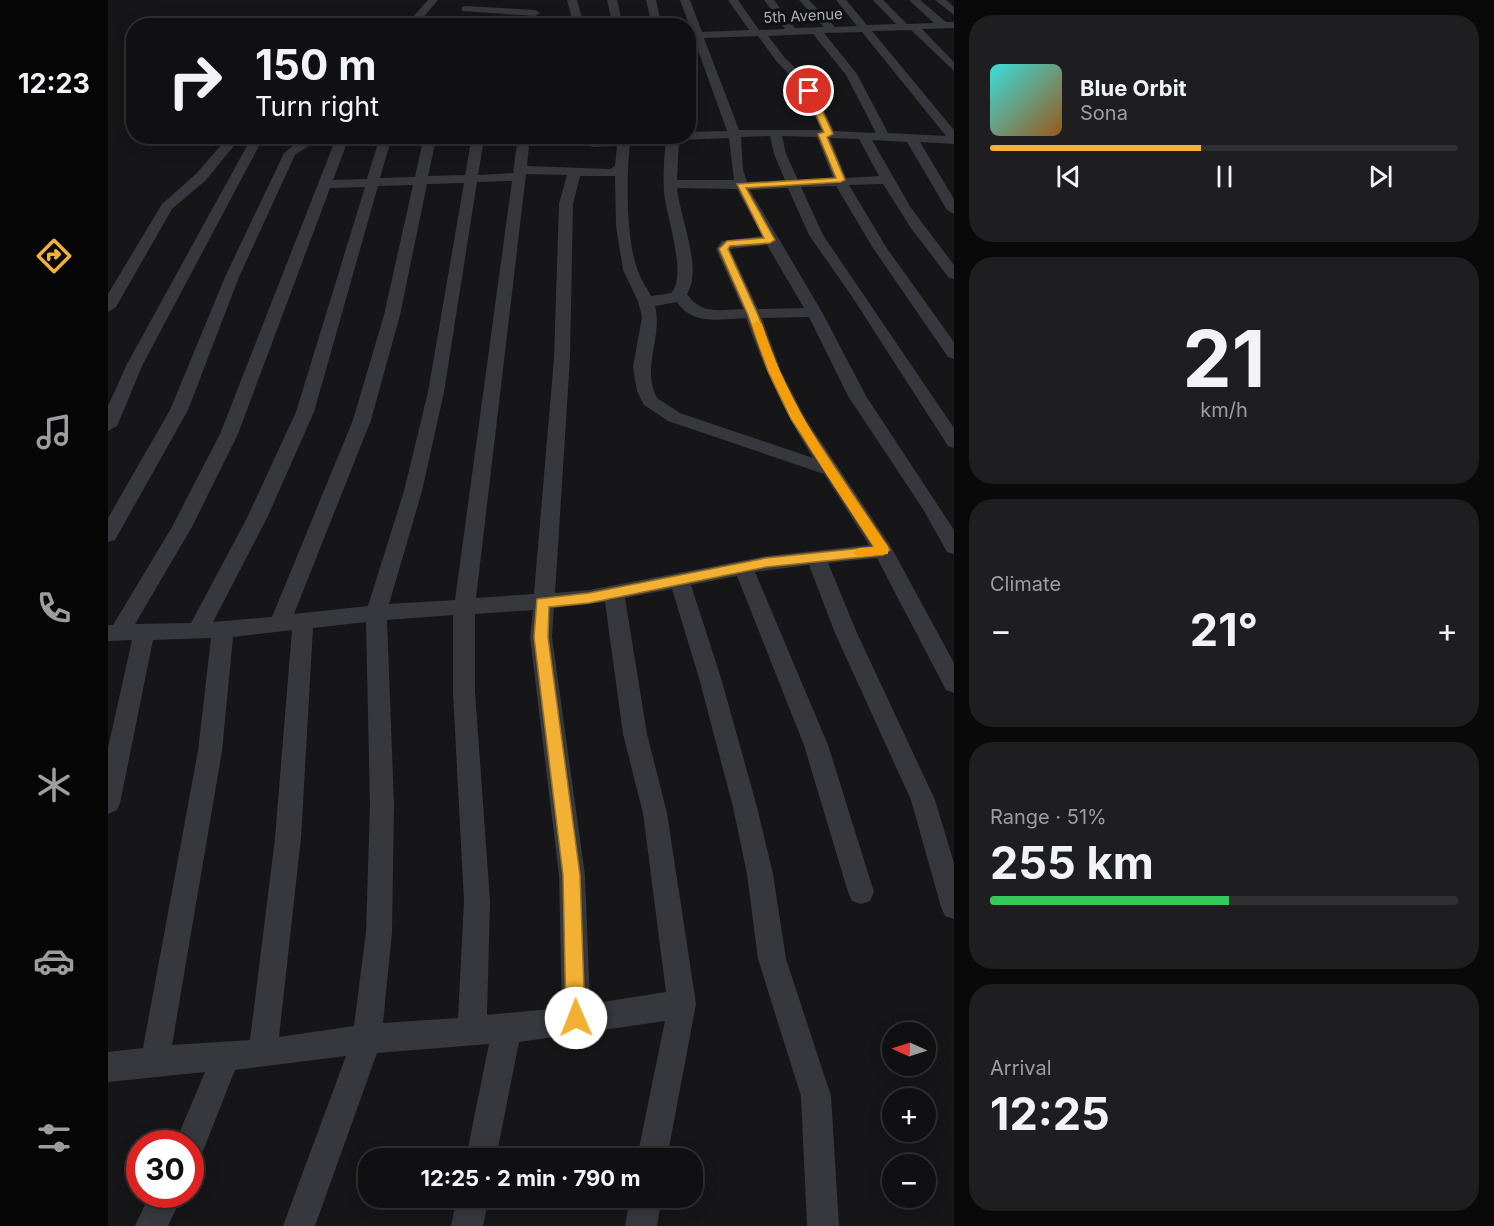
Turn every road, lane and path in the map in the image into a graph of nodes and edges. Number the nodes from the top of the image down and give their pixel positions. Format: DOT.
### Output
graph roads {
  1 [pos="432,0"];
  2 [pos="535,0"];
  3 [pos="572,0"];
  4 [pos="612,0"];
  5 [pos="651,0"];
  6 [pos="685,0"];
  7 [pos="733,0"];
  8 [pos="769,0"];
  9 [pos="804,0"];
  10 [pos="841,0"];
  11 [pos="878,0"];
  12 [pos="914,0"];
  13 [pos="940,0"];
  14 [pos="467,8"];
  15 [pos="535,12"];
  16 [pos="954,12"];
  17 [pos="417,18"];
  18 [pos="535,18"];
  19 [pos="577,18"];
  20 [pos="616,18"];
  21 [pos="655,18"];
  22 [pos="689,18"];
  23 [pos="948,25"];
  24 [pos="909,27"];
  25 [pos="867,28"];
  26 [pos="832,30"];
  27 [pos="816,31"];
  28 [pos="792,32"];
  29 [pos="759,33"];
  30 [pos="696,36"];
  31 [pos="696,43"];
  32 [pos="954,68"];
  33 [pos="775,132"];
  34 [pos="826,134"];
  35 [pos="735,136"];
  36 [pos="864,136"];
  37 [pos="696,137"];
  38 [pos="884,137"];
  39 [pos="910,138"];
  40 [pos="954,139"];
  41 [pos="230,144"];
  42 [pos="254,144"];
  43 [pos="297,144"];
  44 [pos="340,144"];
  45 [pos="384,144"];
  46 [pos="428,144"];
  47 [pos="477,144"];
  48 [pos="523,144"];
  49 [pos="626,144"];
  50 [pos="681,144"];
  51 [pos="621,168"];
  52 [pos="518,173"];
  53 [pos="575,173"];
  54 [pos="471,178"];
  55 [pos="421,180"];
  56 [pos="841,180"];
  57 [pos="884,180"];
  58 [pos="373,182"];
  59 [pos="792,182"];
  60 [pos="326,184"];
  61 [pos="672,184"];
  62 [pos="740,185"];
  63 [pos="954,210"];
  64 [pos="770,240"];
  65 [pos="954,275"];
  66 [pos="679,294"];
  67 [pos="646,301"];
  68 [pos="108,307"];
  69 [pos="814,312"];
  70 [pos="753,315"];
  71 [pos="954,354"];
  72 [pos="108,426"];
  73 [pos="954,442"];
  74 [pos="831,470"];
  75 [pos="108,535"];
  76 [pos="954,547"];
  77 [pos="883,550"];
  78 [pos="816,558"];
  79 [pos="743,567"];
  80 [pos="679,580"];
  81 [pos="614,593"];
  82 [pos="542,603"];
  83 [pos="464,608"];
  84 [pos="376,613"];
  85 [pos="292,621"];
  86 [pos="222,630"];
  87 [pos="196,632"];
  88 [pos="113,633"];
  89 [pos="144,634"];
  90 [pos="954,684"];
  91 [pos="108,803"];
  92 [pos="861,892"];
  93 [pos="954,908"];
  94 [pos="682,1004"];
  95 [pos="576,1018"];
  96 [pos="507,1028"];
  97 [pos="472,1030"];
  98 [pos="367,1039"];
  99 [pos="262,1054"];
  100 [pos="226,1056"];
  101 [pos="155,1061"];
  102 [pos="108,1067"];
  103 [pos="196,1130"];
  104 [pos="483,1148"];
  105 [pos="654,1148"];
  106 [pos="160,1208"];
  107 [pos="471,1208"];
  108 [pos="644,1208"];
  109 [pos="151,1226"];
  110 [pos="299,1226"];
  111 [pos="467,1226"];
  112 [pos="641,1226"];
  113 [pos="823,1226"];
  1 -- 17 [label="street"];
  2 -- 15 [label="street"];
  3 -- 19 [label="street"];
  4 -- 20 [label="street"];
  5 -- 21 [label="street"];
  6 -- 22 [label="street"];
  7 -- 29 [label="street"];
  8 -- 28 [label="street"];
  9 -- 26 [label="street"];
  10 -- 25 [label="street"];
  11 -- 24 [label="street"];
  12 -- 23 [label="street"];
  13 -- 16 [label="street"];
  14 -- 15 [label="street"];
  15 -- 18 [label="street"];
  23 -- 24 [label="street, 5th Avenue"];
  24 -- 25 [label="street, 5th Avenue"];
  24 -- 32 [label="street"];
  25 -- 26 [label="street, 5th Avenue"];
  25 -- 40 [label="street"];
  26 -- 27 [label="street, 5th Avenue"];
  27 -- 28 [label="street, 5th Avenue"];
  27 -- 38 [label="street"];
  28 -- 29 [label="street, 5th Avenue"];
  29 -- 30 [label="street, 5th Avenue"];
  29 -- 34 [label="street"];
  31 -- 35 [label="street"];
  33 -- 34 [label="street"];
  33 -- 35 [label="street"];
  33 -- 59 [label="street"];
  34 -- 36 [label="street"];
  34 -- 56 [label="street"];
  35 -- 37 [label="street"];
  35 -- 62 [label="street"];
  36 -- 38 [label="street"];
  36 -- 57 [label="street"];
  38 -- 39 [label="street"];
  39 -- 40 [label="street"];
  39 -- 63 [label="street"];
  41 -- 68 [label="street"];
  42 -- 72 [label="street"];
  43 -- 75 [label="street"];
  44 -- 60 [label="street"];
  45 -- 58 [label="street"];
  46 -- 55 [label="street"];
  47 -- 54 [label="street"];
  48 -- 52 [label="street"];
  49 -- 51 [label="street"];
  50 -- 61 [label="street"];
  51 -- 53 [label="street"];
  51 -- 67 [label="street"];
  52 -- 53 [label="street"];
  52 -- 54 [label="street"];
  52 -- 83 [label="street"];
  53 -- 82 [label="street"];
  54 -- 55 [label="street"];
  54 -- 84 [label="street"];
  55 -- 58 [label="street"];
  55 -- 85 [label="street"];
  56 -- 57 [label="street"];
  56 -- 59 [label="street"];
  56 -- 71 [label="street"];
  57 -- 65 [label="street"];
  58 -- 60 [label="street"];
  58 -- 87 [label="street"];
  59 -- 62 [label="street"];
  59 -- 73 [label="street"];
  60 -- 88 [label="street"];
  61 -- 62 [label="street"];
  61 -- 66 [label="street"];
  62 -- 64 [label="street"];
  64 -- 69 [label="street"];
  64 -- 70 [label="street"];
  66 -- 67 [label="street"];
  66 -- 70 [label="street"];
  67 -- 74 [label="street"];
  69 -- 70 [label="street"];
  69 -- 76 [label="street"];
  70 -- 74 [label="street"];
  74 -- 77 [label="street"];
  77 -- 78 [label="street"];
  77 -- 90 [label="street"];
  78 -- 79 [label="street"];
  78 -- 93 [label="street"];
  79 -- 80 [label="street"];
  79 -- 92 [label="street"];
  80 -- 81 [label="street"];
  80 -- 113 [label="street"];
  81 -- 82 [label="street"];
  81 -- 94 [label="street"];
  82 -- 83 [label="street"];
  82 -- 95 [label="street"];
  83 -- 84 [label="street"];
  83 -- 97 [label="street"];
  84 -- 85 [label="street"];
  84 -- 98 [label="street"];
  85 -- 86 [label="street"];
  85 -- 99 [label="street"];
  86 -- 87 [label="street"];
  86 -- 101 [label="street"];
  87 -- 89 [label="street"];
  88 -- 89 [label="street"];
  89 -- 91 [label="street"];
  94 -- 95 [label="street"];
  94 -- 105 [label="street"];
  95 -- 96 [label="street"];
  96 -- 97 [label="street"];
  96 -- 104 [label="street"];
  97 -- 98 [label="street"];
  98 -- 99 [label="street"];
  98 -- 110 [label="street"];
  99 -- 100 [label="street"];
  100 -- 101 [label="street"];
  100 -- 103 [label="street"];
  101 -- 102 [label="street"];
  106 -- 109 [label="street"];
  107 -- 111 [label="street"];
  108 -- 112 [label="street"];
}
